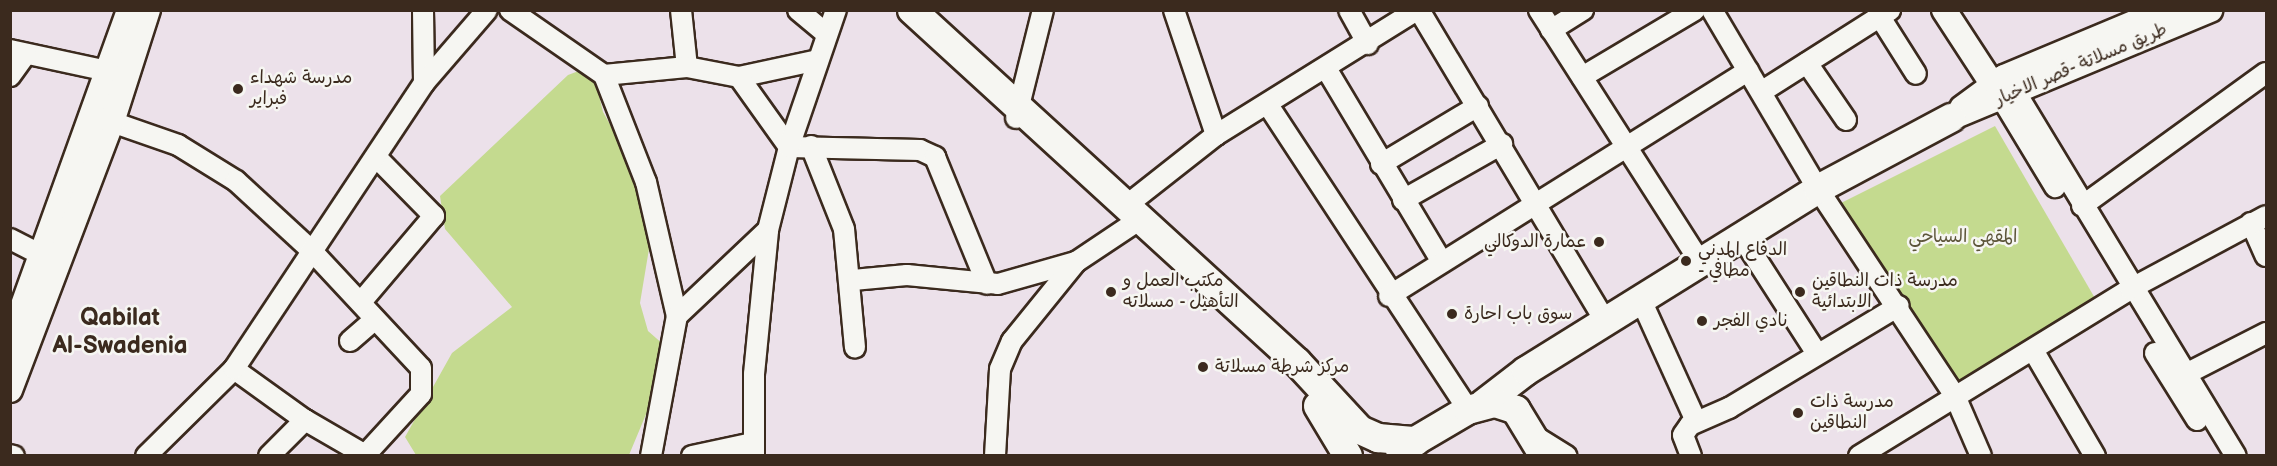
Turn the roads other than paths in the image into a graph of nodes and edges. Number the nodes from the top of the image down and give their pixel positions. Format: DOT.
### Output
graph roads {
  1 [pos="129,10"];
  2 [pos="148,10"];
  3 [pos="423,10"];
  4 [pos="487,10"];
  5 [pos="510,10"];
  6 [pos="681,10"];
  7 [pos="798,10"];
  8 [pos="836,10"];
  9 [pos="892,10"];
  10 [pos="912,10"];
  11 [pos="1043,10"];
  12 [pos="1174,10"];
  13 [pos="1349,10"];
  14 [pos="1539,10"];
  15 [pos="1583,10"];
  16 [pos="1695,10"];
  17 [pos="1712,10"];
  18 [pos="1944,10"];
  19 [pos="1963,10"];
  20 [pos="2164,10"];
  21 [pos="1411,12"];
  22 [pos="2196,13"];
  23 [pos="1885,14"];
  24 [pos="1551,30"];
  25 [pos="826,34"];
  26 [pos="1368,44"];
  27 [pos="18,52"];
  28 [pos="818,60"];
  29 [pos="1807,63"];
  30 [pos="687,67"];
  31 [pos="1327,70"];
  32 [pos="1748,71"];
  33 [pos="117,73"];
  34 [pos="2266,73"];
  35 [pos="1916,74"];
  36 [pos="604,75"];
  37 [pos="10,76"];
  38 [pos="739,77"];
  39 [pos="1582,77"];
  40 [pos="424,83"];
  41 [pos="2004,88"];
  42 [pos="1761,92"];
  43 [pos="1268,105"];
  44 [pos="1478,106"];
  45 [pos="1018,114"];
  46 [pos="1952,118"];
  47 [pos="1846,120"];
  48 [pos="112,122"];
  49 [pos="1216,135"];
  50 [pos="1502,144"];
  51 [pos="812,146"];
  52 [pos="789,147"];
  53 [pos="1623,149"];
  54 [pos="376,157"];
  55 [pos="1381,164"];
  56 [pos="1818,189"];
  57 [pos="1404,200"];
  58 [pos="1536,206"];
  59 [pos="2082,206"];
  60 [pos="1129,215"];
  61 [pos="2259,219"];
  62 [pos="768,230"];
  63 [pos="1742,237"];
  64 [pos="10,238"];
  65 [pos="311,250"];
  66 [pos="42,255"];
  67 [pos="2266,256"];
  68 [pos="1076,262"];
  69 [pos="1442,262"];
  70 [pos="1701,263"];
  71 [pos="853,280"];
  72 [pos="987,284"];
  73 [pos="1203,286"];
  74 [pos="2125,292"];
  75 [pos="1389,296"];
  76 [pos="1641,300"];
  77 [pos="361,302"];
  78 [pos="1899,306"];
  79 [pos="677,316"];
  80 [pos="374,320"];
  81 [pos="1606,322"];
  82 [pos="2266,333"];
  83 [pos="10,341"];
  84 [pos="350,341"];
  85 [pos="855,346"];
  86 [pos="2033,350"];
  87 [pos="1817,354"];
  88 [pos="234,369"];
  89 [pos="1526,370"];
  90 [pos="2184,375"];
  91 [pos="10,390"];
  92 [pos="1955,396"];
  93 [pos="1475,407"];
  94 [pos="1516,410"];
  95 [pos="304,420"];
  96 [pos="1696,421"];
  97 [pos="1540,446"];
  98 [pos="753,449"];
  99 [pos="1397,451"];
  100 [pos="366,455"];
  101 [pos="146,456"];
  102 [pos="269,456"];
  103 [pos="651,456"];
  104 [pos="692,456"];
  105 [pos="995,456"];
  106 [pos="1348,456"];
  107 [pos="1567,456"];
  108 [pos="1691,456"];
  109 [pos="1859,456"];
  110 [pos="1981,456"];
  111 [pos="2095,456"];
  112 [pos="2221,456"];
  113 [pos="2236,456"];
  1 -- 33 [label="main road"];
  2 -- 33 [label="main road"];
  3 -- 40 [label="street"];
  4 -- 40 [label="street"];
  5 -- 36 [label="street"];
  6 -- 30 [label="street"];
  7 -- 25 [label="street"];
  8 -- 25 [label="street"];
  9 -- 45 [label="highway"];
  10 -- 45 [label="highway"];
  11 -- 45 [label="street"];
  12 -- 49 [label="street"];
  13 -- 26 [label="street"];
  14 -- 24 [label="street"];
  15 -- 24 [label="street"];
  16 -- 39 [label="street"];
  17 -- 32 [label="street"];
  18 -- 41 [label="main road"];
  19 -- 41 [label="main road"];
  20 -- 41 [label="main road"];
  21 -- 26 [label="street"];
  21 -- 44 [label="street"];
  22 -- 41 [label="main road, طريق مسلاتة -قصر الاخيار"];
  23 -- 29 [label="street"];
  23 -- 35 [label="street"];
  24 -- 39 [label="street"];
  25 -- 28 [label="street"];
  26 -- 31 [label="street"];
  27 -- 33 [label="street"];
  27 -- 37 [label="street"];
  28 -- 38 [label="street"];
  28 -- 52 [label="street"];
  29 -- 42 [label="street"];
  29 -- 47 [label="street"];
  30 -- 36 [label="street"];
  30 -- 38 [label="street"];
  31 -- 43 [label="street"];
  31 -- 55 [label="street"];
  32 -- 42 [label="street"];
  32 -- 53 [label="street"];
  33 -- 48 [label="main road"];
  33 -- 66 [label="main road"];
  34 -- 59 [label="street"];
  36 -- 79 [label="street"];
  38 -- 52 [label="street"];
  39 -- 53 [label="street"];
  40 -- 54 [label="street"];
  41 -- 46 [label="main road, طريق مسلاتة -قصر الاخيار"];
  41 -- 59 [label="street"];
  41 -- 74 [label="street"];
  42 -- 56 [label="street"];
  43 -- 49 [label="street"];
  43 -- 75 [label="street"];
  44 -- 50 [label="street"];
  44 -- 55 [label="street"];
  45 -- 60 [label="highway"];
  46 -- 56 [label="highway"];
  48 -- 65 [label="street"];
  48 -- 91 [label="main road"];
  49 -- 60 [label="street"];
  50 -- 57 [label="street"];
  50 -- 58 [label="street"];
  51 -- 52 [label="street"];
  51 -- 71 [label="street"];
  51 -- 72 [label="street"];
  52 -- 62 [label="street"];
  53 -- 58 [label="street"];
  53 -- 70 [label="street"];
  54 -- 65 [label="street"];
  54 -- 77 [label="street"];
  55 -- 57 [label="street"];
  56 -- 63 [label="highway"];
  56 -- 78 [label="street"];
  57 -- 69 [label="street"];
  58 -- 69 [label="street"];
  58 -- 81 [label="street"];
  59 -- 74 [label="street"];
  60 -- 68 [label="street"];
  60 -- 73 [label="highway"];
  61 -- 67 [label="street"];
  61 -- 74 [label="street"];
  62 -- 79 [label="street"];
  62 -- 98 [label="street"];
  63 -- 70 [label="highway"];
  63 -- 87 [label="street"];
  64 -- 66 [label="street"];
  65 -- 77 [label="street"];
  65 -- 88 [label="street"];
  66 -- 83 [label="main road"];
  68 -- 72 [label="street"];
  68 -- 105 [label="street"];
  69 -- 75 [label="street"];
  70 -- 76 [label="highway"];
  71 -- 72 [label="street"];
  71 -- 85 [label="street"];
  73 -- 99 [label="highway"];
  73 -- 106 [label="highway"];
  74 -- 86 [label="street"];
  74 -- 90 [label="street"];
  74 -- 112 [label="street"];
  75 -- 93 [label="street"];
  76 -- 81 [label="highway"];
  76 -- 96 [label="street"];
  77 -- 80 [label="street"];
  78 -- 87 [label="street"];
  78 -- 92 [label="street"];
  79 -- 103 [label="street"];
  80 -- 84 [label="street"];
  80 -- 100 [label="street"];
  81 -- 89 [label="highway"];
  82 -- 90 [label="street"];
  86 -- 92 [label="street"];
  86 -- 111 [label="street"];
  87 -- 96 [label="street"];
  88 -- 95 [label="street"];
  88 -- 101 [label="street"];
  89 -- 93 [label="highway"];
  89 -- 94 [label="highway"];
  90 -- 113 [label="street"];
  92 -- 109 [label="street"];
  92 -- 110 [label="street"];
  93 -- 94 [label="highway"];
  93 -- 99 [label="highway"];
  94 -- 97 [label="highway"];
  95 -- 100 [label="street"];
  95 -- 102 [label="street"];
  96 -- 108 [label="street"];
  97 -- 107 [label="street"];
  98 -- 104 [label="street"];
}
